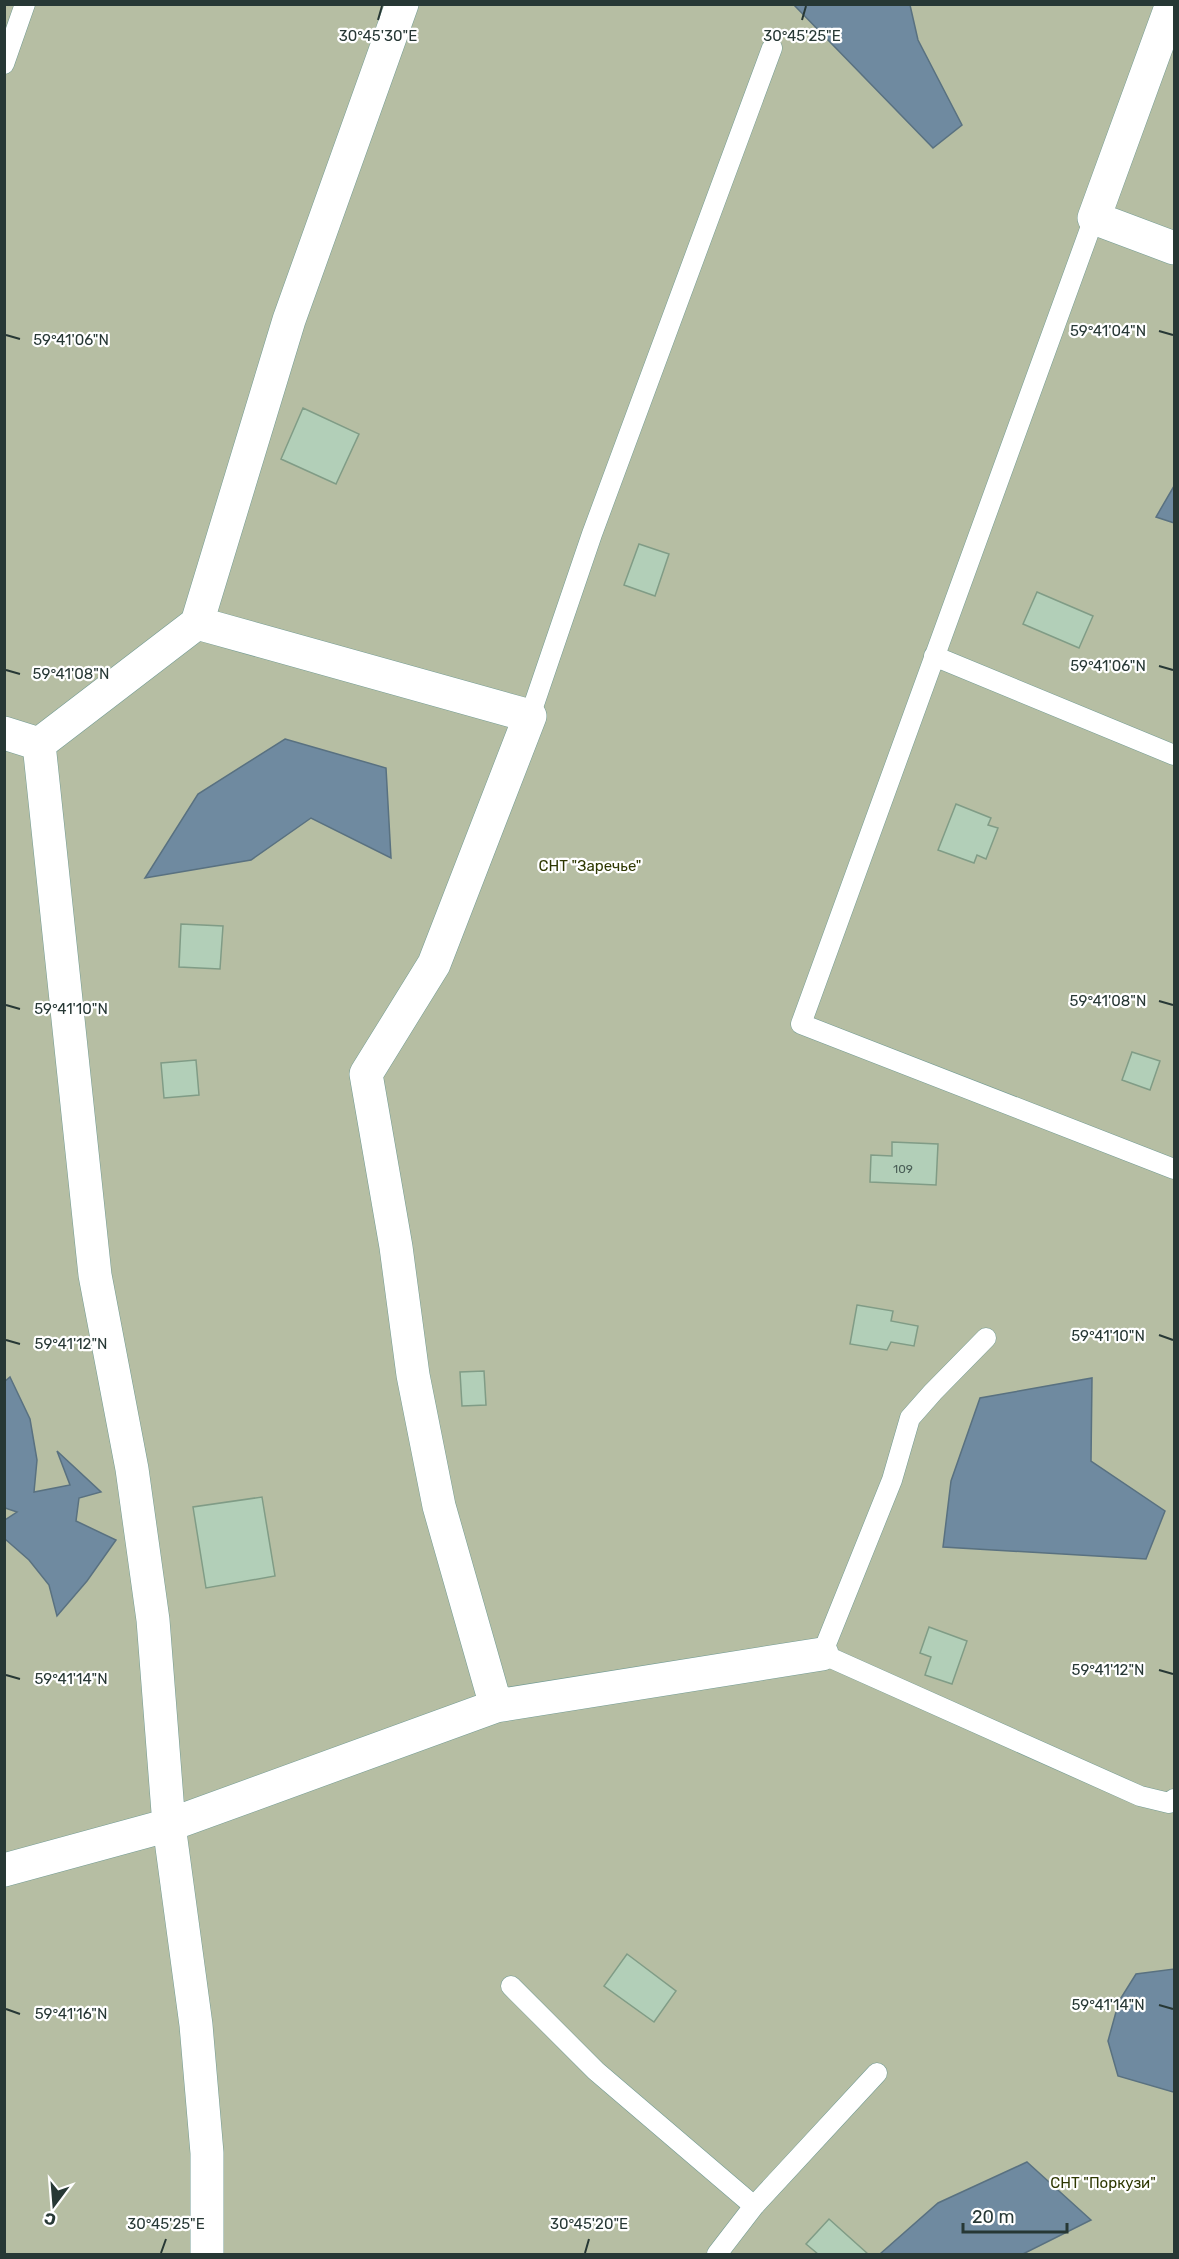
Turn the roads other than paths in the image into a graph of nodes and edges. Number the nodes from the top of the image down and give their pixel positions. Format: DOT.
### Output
graph roads {
  1 [pos="25,4"];
  2 [pos="402,4"];
  3 [pos="1172,4"];
  4 [pos="772,48"];
  5 [pos="4,64"];
  6 [pos="1094,218"];
  7 [pos="1174,248"];
  8 [pos="197,622"];
  9 [pos="934,656"];
  10 [pos="530,716"];
  11 [pos="4,733"];
  12 [pos="39,744"];
  13 [pos="1174,755"];
  14 [pos="1174,1169"];
  15 [pos="986,1338"];
  16 [pos="822,1654"];
  17 [pos="496,1706"];
  18 [pos="1174,1799"];
  19 [pos="169,1825"];
  20 [pos="4,1870"];
  21 [pos="511,1986"];
  22 [pos="877,2073"];
  23 [pos="754,2206"];
  24 [pos="207,2254"];
  25 [pos="717,2254"];
  1 -- 5 [label="lane"];
  2 -- 8 [label="street"];
  3 -- 6 [label="street"];
  4 -- 10 [label="lane"];
  6 -- 7 [label="street"];
  6 -- 9 [label="lane"];
  8 -- 10 [label="street"];
  8 -- 12 [label="street"];
  9 -- 13 [label="lane"];
  9 -- 14 [label="lane"];
  10 -- 17 [label="street"];
  11 -- 12 [label="street"];
  12 -- 19 [label="street"];
  15 -- 16 [label="lane"];
  16 -- 17 [label="street"];
  16 -- 18 [label="lane"];
  17 -- 19 [label="street"];
  19 -- 20 [label="street"];
  19 -- 24 [label="street"];
  21 -- 23 [label="lane"];
  22 -- 23 [label="lane"];
  23 -- 25 [label="lane"];
}
